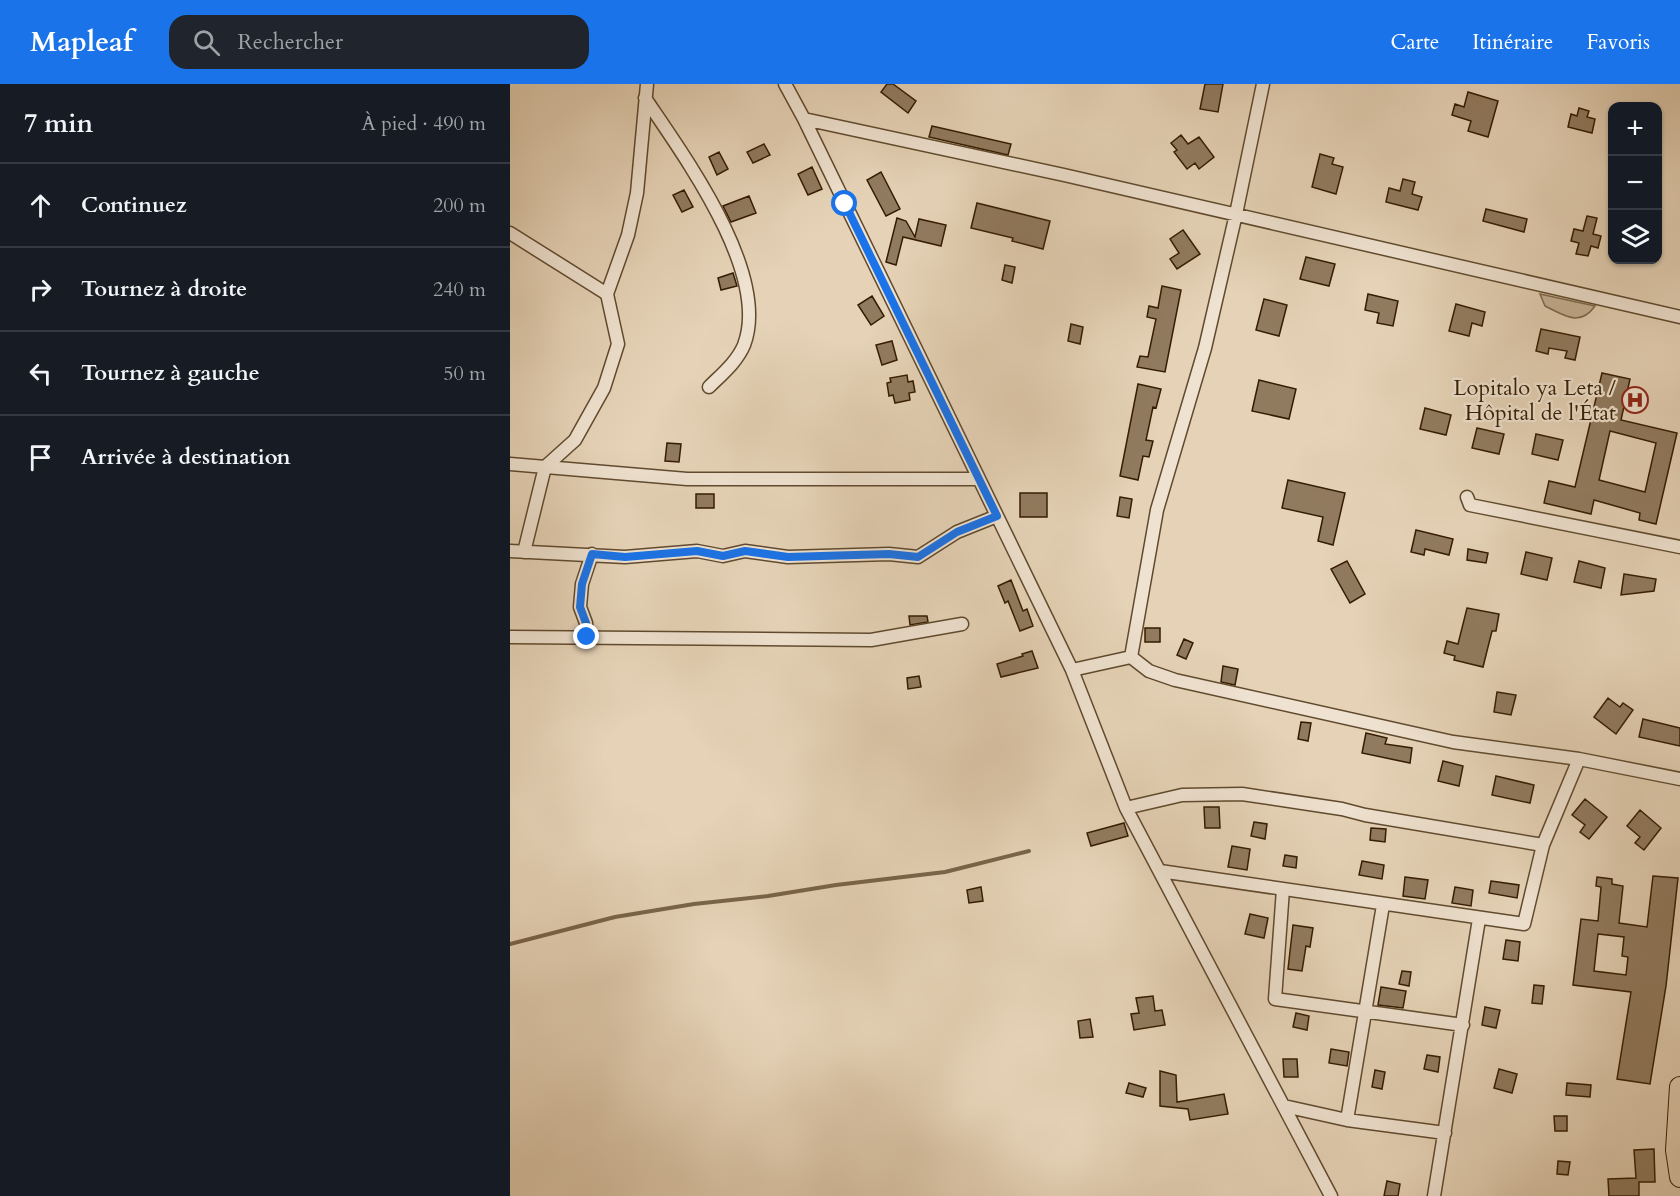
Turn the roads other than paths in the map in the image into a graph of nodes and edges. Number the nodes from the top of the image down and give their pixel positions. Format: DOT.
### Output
graph roads {
  1 [pos="647,84"];
  2 [pos="785,84"];
  3 [pos="1263,84"];
  4 [pos="645,98"];
  5 [pos="804,119"];
  6 [pos="1236,214"];
  7 [pos="510,233"];
  8 [pos="607,294"];
  9 [pos="1680,317"];
  10 [pos="709,387"];
  11 [pos="510,464"];
  12 [pos="545,467"];
  13 [pos="978,479"];
  14 [pos="1467,497"];
  15 [pos="997,516"];
  16 [pos="1680,547"];
  17 [pos="510,552"];
  18 [pos="524,552"];
  19 [pos="592,554"];
  20 [pos="962,624"];
  21 [pos="510,637"];
  22 [pos="587,637"];
  23 [pos="1131,657"];
  24 [pos="1072,670"];
  25 [pos="1579,759"];
  26 [pos="1680,779"];
  27 [pos="1126,808"];
  28 [pos="1543,845"];
  29 [pos="1160,871"];
  30 [pos="1283,890"];
  31 [pos="1383,905"];
  32 [pos="1479,919"];
  33 [pos="1365,1012"];
  34 [pos="1462,1025"];
  35 [pos="1680,1087"];
  36 [pos="1284,1106"];
  37 [pos="1347,1120"];
  38 [pos="1445,1133"];
  39 [pos="1680,1177"];
  40 [pos="1331,1196"];
  41 [pos="1434,1196"];
  1 -- 4 [label="street"];
  2 -- 5 [label="street"];
  3 -- 6 [label="street"];
  4 -- 8 [label="street"];
  4 -- 10 [label="street"];
  5 -- 6 [label="street"];
  5 -- 13 [label="street"];
  6 -- 9 [label="street"];
  6 -- 23 [label="street"];
  7 -- 8 [label="street"];
  8 -- 12 [label="street"];
  11 -- 12 [label="street"];
  12 -- 13 [label="street"];
  12 -- 18 [label="street"];
  13 -- 15 [label="street"];
  14 -- 16 [label="street"];
  15 -- 19 [label="street"];
  15 -- 24 [label="street"];
  17 -- 18 [label="street"];
  18 -- 19 [label="street"];
  19 -- 22 [label="street"];
  20 -- 22 [label="street"];
  21 -- 22 [label="street"];
  23 -- 24 [label="street"];
  23 -- 25 [label="street"];
  24 -- 27 [label="street"];
  25 -- 26 [label="street"];
  25 -- 28 [label="street"];
  27 -- 28 [label="street"];
  27 -- 29 [label="street"];
  28 -- 32 [label="street"];
  29 -- 30 [label="street"];
  29 -- 36 [label="street"];
  30 -- 31 [label="street"];
  30 -- 33 [label="street"];
  31 -- 32 [label="street"];
  31 -- 33 [label="street"];
  32 -- 34 [label="street"];
  33 -- 34 [label="street"];
  33 -- 37 [label="street"];
  34 -- 38 [label="street"];
  35 -- 39 [label="main road"];
  36 -- 37 [label="street"];
  36 -- 40 [label="street"];
  37 -- 38 [label="street"];
  38 -- 41 [label="street"];
}
